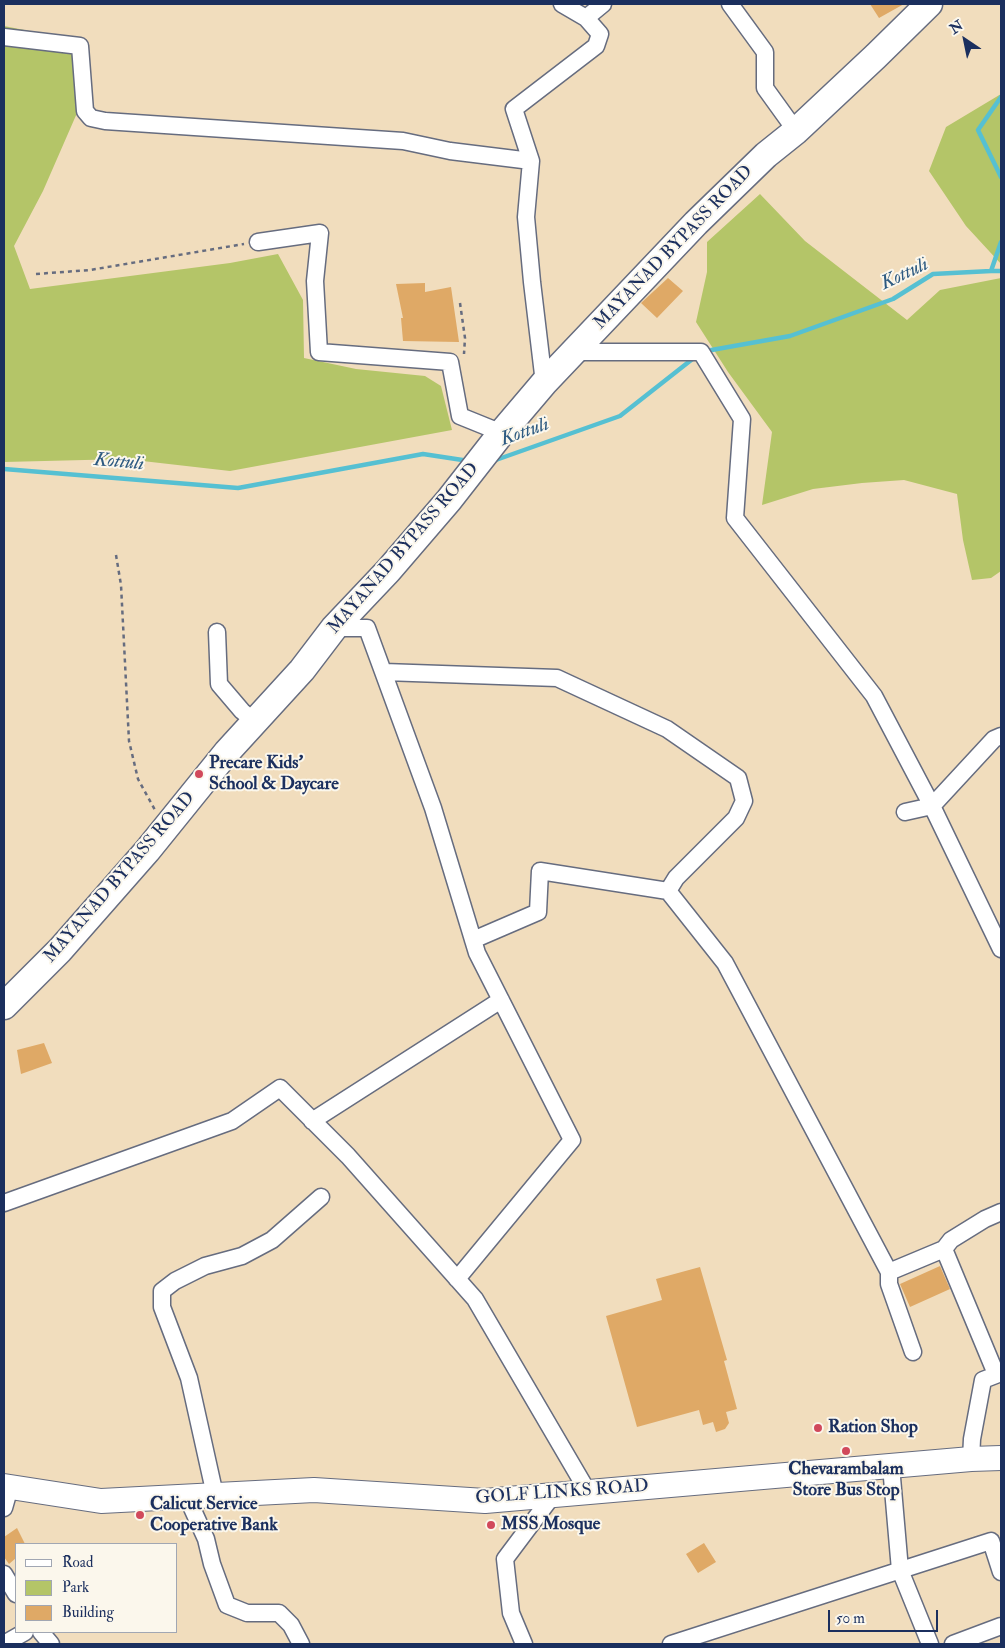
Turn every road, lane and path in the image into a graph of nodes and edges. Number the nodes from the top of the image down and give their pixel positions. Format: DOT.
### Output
graph roads {
  1 [pos="562,4"];
  2 [pos="602,4"];
  3 [pos="730,4"];
  4 [pos="928,4"];
  5 [pos="586,18"];
  6 [pos="4,37"];
  7 [pos="796,132"];
  8 [pos="532,161"];
  9 [pos="258,242"];
  10 [pos="36,274"];
  11 [pos="460,303"];
  12 [pos="573,352"];
  13 [pos="451,363"];
  14 [pos="544,383"];
  15 [pos="501,435"];
  16 [pos="116,555"];
  17 [pos="334,628"];
  18 [pos="217,632"];
  19 [pos="384,672"];
  20 [pos="255,722"];
  21 [pos="1001,736"];
  22 [pos="932,806"];
  23 [pos="905,812"];
  24 [pos="168,825"];
  25 [pos="668,892"];
  26 [pos="473,940"];
  27 [pos="1001,948"];
  28 [pos="501,1000"];
  29 [pos="4,1006"];
  30 [pos="312,1121"];
  31 [pos="321,1197"];
  32 [pos="4,1203"];
  33 [pos="1001,1212"];
  34 [pos="944,1249"];
  35 [pos="888,1272"];
  36 [pos="457,1279"];
  37 [pos="913,1352"];
  38 [pos="999,1374"];
  39 [pos="1001,1458"];
  40 [pos="971,1459"];
  41 [pos="891,1466"];
  42 [pos="588,1492"];
  43 [pos="6,1493"];
  44 [pos="215,1495"];
  45 [pos="553,1495"];
  46 [pos="187,1497"];
  47 [pos="900,1570"];
  48 [pos="1001,1572"];
  49 [pos="4,1574"];
  50 [pos="15,1592"];
  51 [pos="1001,1626"];
  52 [pos="23,1633"];
  53 [pos="42,1633"];
  54 [pos="4,1644"];
  55 [pos="51,1644"];
  56 [pos="301,1644"];
  57 [pos="524,1644"];
  58 [pos="671,1644"];
  59 [pos="930,1644"];
  60 [pos="953,1644"];
  1 -- 5 [label="street"];
  2 -- 5 [label="street"];
  3 -- 7 [label="street"];
  4 -- 7 [label="main road, MAYANAD BYPASS ROAD"];
  5 -- 8 [label="street"];
  6 -- 8 [label="street"];
  7 -- 12 [label="main road, MAYANAD BYPASS ROAD"];
  8 -- 14 [label="street"];
  9 -- 10 [label="path"];
  9 -- 13 [label="street"];
  11 -- 13 [label="path"];
  12 -- 14 [label="main road, MAYANAD BYPASS ROAD"];
  12 -- 22 [label="street"];
  13 -- 15 [label="street"];
  14 -- 15 [label="main road, MAYANAD BYPASS ROAD"];
  15 -- 17 [label="main road, MAYANAD BYPASS ROAD"];
  16 -- 24 [label="path"];
  17 -- 19 [label="street"];
  17 -- 20 [label="main road, MAYANAD BYPASS ROAD"];
  18 -- 20 [label="street"];
  19 -- 25 [label="street"];
  19 -- 26 [label="street"];
  20 -- 24 [label="main road, MAYANAD BYPASS ROAD"];
  21 -- 22 [label="street"];
  22 -- 23 [label="street"];
  22 -- 27 [label="street"];
  24 -- 29 [label="main road, MAYANAD BYPASS ROAD"];
  25 -- 26 [label="street"];
  25 -- 35 [label="street"];
  26 -- 28 [label="street"];
  28 -- 30 [label="street"];
  28 -- 36 [label="street"];
  30 -- 32 [label="street"];
  30 -- 36 [label="street"];
  31 -- 44 [label="street"];
  33 -- 34 [label="street"];
  34 -- 35 [label="street"];
  34 -- 38 [label="street"];
  35 -- 37 [label="street"];
  36 -- 42 [label="street"];
  38 -- 40 [label="street"];
  39 -- 40 [label="main road, GOLF LINKS ROAD"];
  40 -- 41 [label="main road, GOLF LINKS ROAD"];
  41 -- 42 [label="main road, GOLF LINKS ROAD"];
  41 -- 47 [label="street"];
  42 -- 45 [label="main road, GOLF LINKS ROAD"];
  43 -- 46 [label="main road, GOLF LINKS ROAD"];
  44 -- 45 [label="main road, GOLF LINKS ROAD"];
  44 -- 46 [label="main road, GOLF LINKS ROAD"];
  45 -- 57 [label="street"];
  46 -- 56 [label="street"];
  47 -- 48 [label="street"];
  47 -- 58 [label="street"];
  47 -- 59 [label="street"];
  49 -- 50 [label="street"];
  51 -- 60 [label="street"];
  52 -- 54 [label="street"];
  53 -- 55 [label="street"];
}
